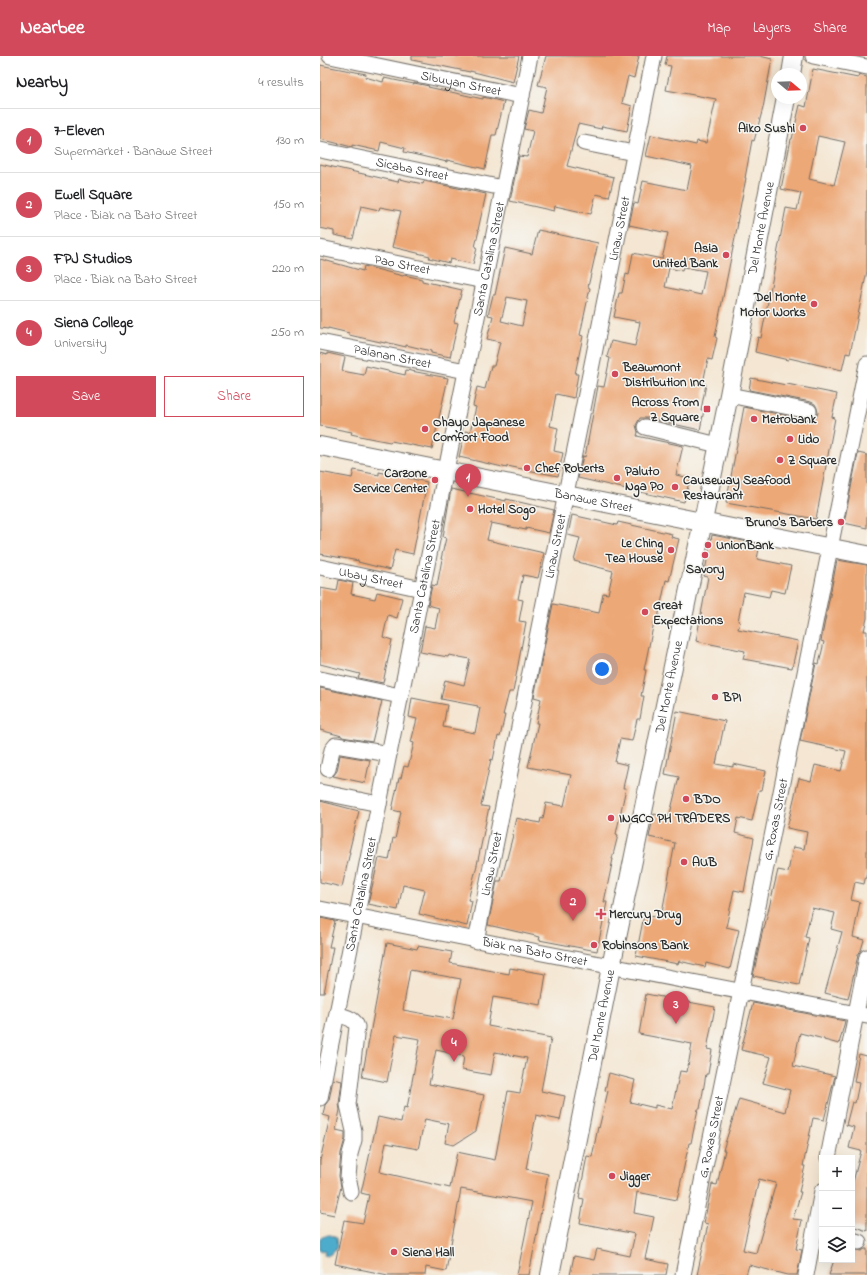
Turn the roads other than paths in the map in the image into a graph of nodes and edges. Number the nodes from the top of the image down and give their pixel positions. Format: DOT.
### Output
graph roads {
  1 [pos="330,56"];
  2 [pos="530,56"];
  3 [pos="654,56"];
  4 [pos="794,56"];
  5 [pos="812,56"];
  6 [pos="867,67"];
  7 [pos="791,68"];
  8 [pos="522,96"];
  9 [pos="785,104"];
  10 [pos="584,143"];
  11 [pos="320,150"];
  12 [pos="634,153"];
  13 [pos="503,188"];
  14 [pos="320,248"];
  15 [pos="484,281"];
  16 [pos="320,342"];
  17 [pos="867,364"];
  18 [pos="466,371"];
  19 [pos="732,401"];
  20 [pos="809,411"];
  21 [pos="861,423"];
  22 [pos="645,427"];
  23 [pos="320,446"];
  24 [pos="718,446"];
  25 [pos="445,472"];
  26 [pos="566,495"];
  27 [pos="703,523"];
  28 [pos="830,548"];
  29 [pos="867,556"];
  30 [pos="320,567"];
  31 [pos="422,589"];
  32 [pos="320,679"];
  33 [pos="400,696"];
  34 [pos="389,754"];
  35 [pos="328,769"];
  36 [pos="320,792"];
  37 [pos="379,804"];
  38 [pos="320,909"];
  39 [pos="356,916"];
  40 [pos="476,941"];
  41 [pos="867,957"];
  42 [pos="612,967"];
  43 [pos="741,991"];
  44 [pos="336,1014"];
  45 [pos="862,1015"];
  46 [pos="327,1030"];
  47 [pos="320,1098"];
  48 [pos="829,1155"];
  49 [pos="351,1192"];
  50 [pos="819,1221"];
  51 [pos="818,1231"];
  52 [pos="550,1275"];
  53 [pos="683,1275"];
  54 [pos="806,1275"];
  1 -- 8 [label="street, Sibuyan Street"];
  2 -- 8 [label="street, Santa Catalina Street"];
  3 -- 12 [label="street, Linaw Street"];
  4 -- 7 [label="main road"];
  5 -- 6 [label="street"];
  8 -- 13 [label="street, Santa Catalina Street"];
  9 -- 19 [label="main road, Del Monte Avenue"];
  10 -- 12 [label="street"];
  11 -- 13 [label="street, Sicaba Street"];
  12 -- 26 [label="street, Linaw Street"];
  13 -- 15 [label="street, Santa Catalina Street"];
  14 -- 15 [label="street, Pao Street"];
  15 -- 18 [label="street, Santa Catalina Street"];
  16 -- 18 [label="street, Palanan Street"];
  17 -- 21 [label="street, G. Roxas Street"];
  18 -- 25 [label="street, Santa Catalina Street"];
  19 -- 20 [label="street"];
  19 -- 24 [label="main road, Del Monte Avenue"];
  21 -- 28 [label="street, G. Roxas Street"];
  22 -- 24 [label="street"];
  23 -- 25 [label="main road, Banawe Street"];
  24 -- 27 [label="main road, Del Monte Avenue"];
  25 -- 26 [label="main road, Banawe Street"];
  25 -- 31 [label="street, Santa Catalina Street"];
  26 -- 27 [label="main road, Banawe Street"];
  26 -- 40 [label="street, Linaw Street"];
  27 -- 28 [label="main road, Banawe Street"];
  27 -- 42 [label="main road, Del Monte Avenue"];
  28 -- 29 [label="main road, Banawe Street"];
  28 -- 43 [label="street, G. Roxas Street"];
  30 -- 31 [label="street, Ubay Street"];
  31 -- 33 [label="street, Santa Catalina Street"];
  32 -- 33 [label="street"];
  33 -- 34 [label="street, Santa Catalina Street"];
  34 -- 35 [label="street"];
  34 -- 37 [label="street, Santa Catalina Street"];
  36 -- 37 [label="street"];
  37 -- 39 [label="street, Santa Catalina Street"];
  38 -- 39 [label="street, Biak na Bato Street"];
  39 -- 40 [label="street, Biak na Bato Street"];
  39 -- 44 [label="street, Santa Catalina Street"];
  40 -- 42 [label="street, Biak na Bato Street"];
  41 -- 45 [label="street"];
  42 -- 43 [label="street, Biak na Bato Street"];
  42 -- 52 [label="main road, Del Monte Avenue"];
  43 -- 45 [label="street, Biak na Bato Street"];
  43 -- 53 [label="street, G. Roxas Street"];
  44 -- 46 [label="street, Santa Catalina Street"];
  44 -- 49 [label="street"];
  45 -- 48 [label="street"];
  46 -- 47 [label="street, Santa Catalina Street"];
  50 -- 51 [label="street"];
  51 -- 54 [label="street"];
}
